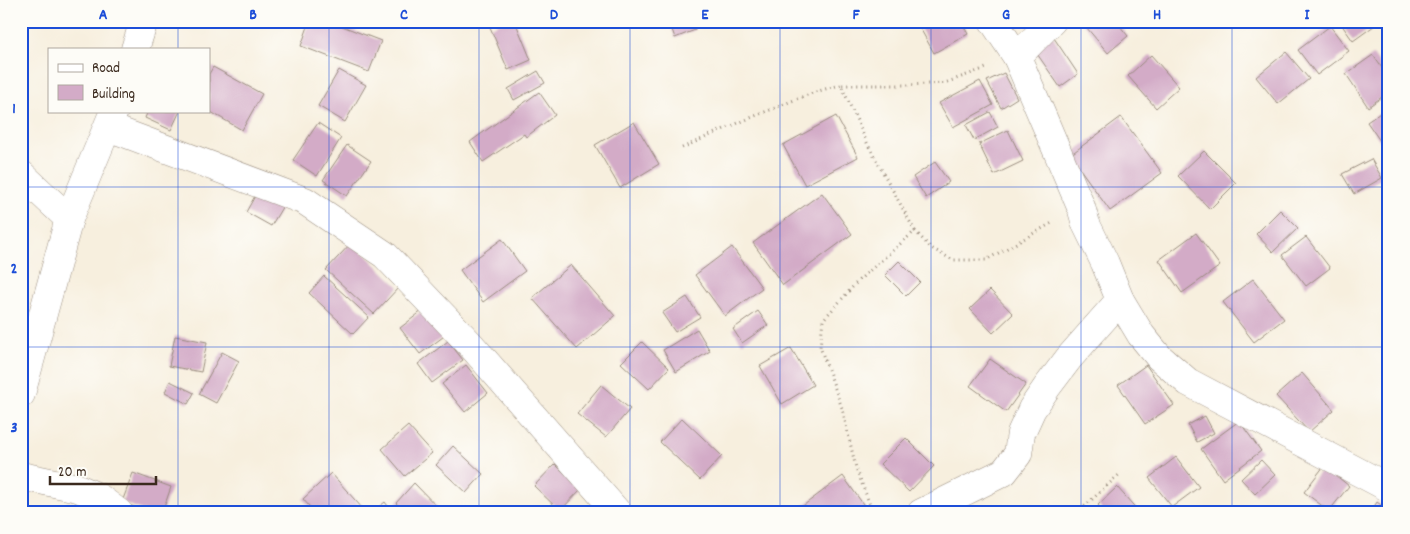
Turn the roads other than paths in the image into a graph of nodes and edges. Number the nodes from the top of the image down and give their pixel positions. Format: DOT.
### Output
graph roads {
  1 [pos="144,21"];
  2 [pos="993,21"];
  3 [pos="1052,21"];
  4 [pos="135,48"];
  5 [pos="1017,57"];
  6 [pos="111,119"];
  7 [pos="21,174"];
  8 [pos="69,219"];
  9 [pos="1120,300"];
  10 [pos="21,394"];
  11 [pos="21,476"];
  12 [pos="1389,488"];
  13 [pos="119,513"];
  14 [pos="618,513"];
  15 [pos="921,513"];
  1 -- 4 [label="street"];
  2 -- 5 [label="street"];
  3 -- 5 [label="street"];
  5 -- 9 [label="street"];
  6 -- 8 [label="street"];
  6 -- 14 [label="street"];
  7 -- 8 [label="street"];
  8 -- 10 [label="street"];
  9 -- 12 [label="street"];
  9 -- 15 [label="street"];
  11 -- 13 [label="street"];
}
